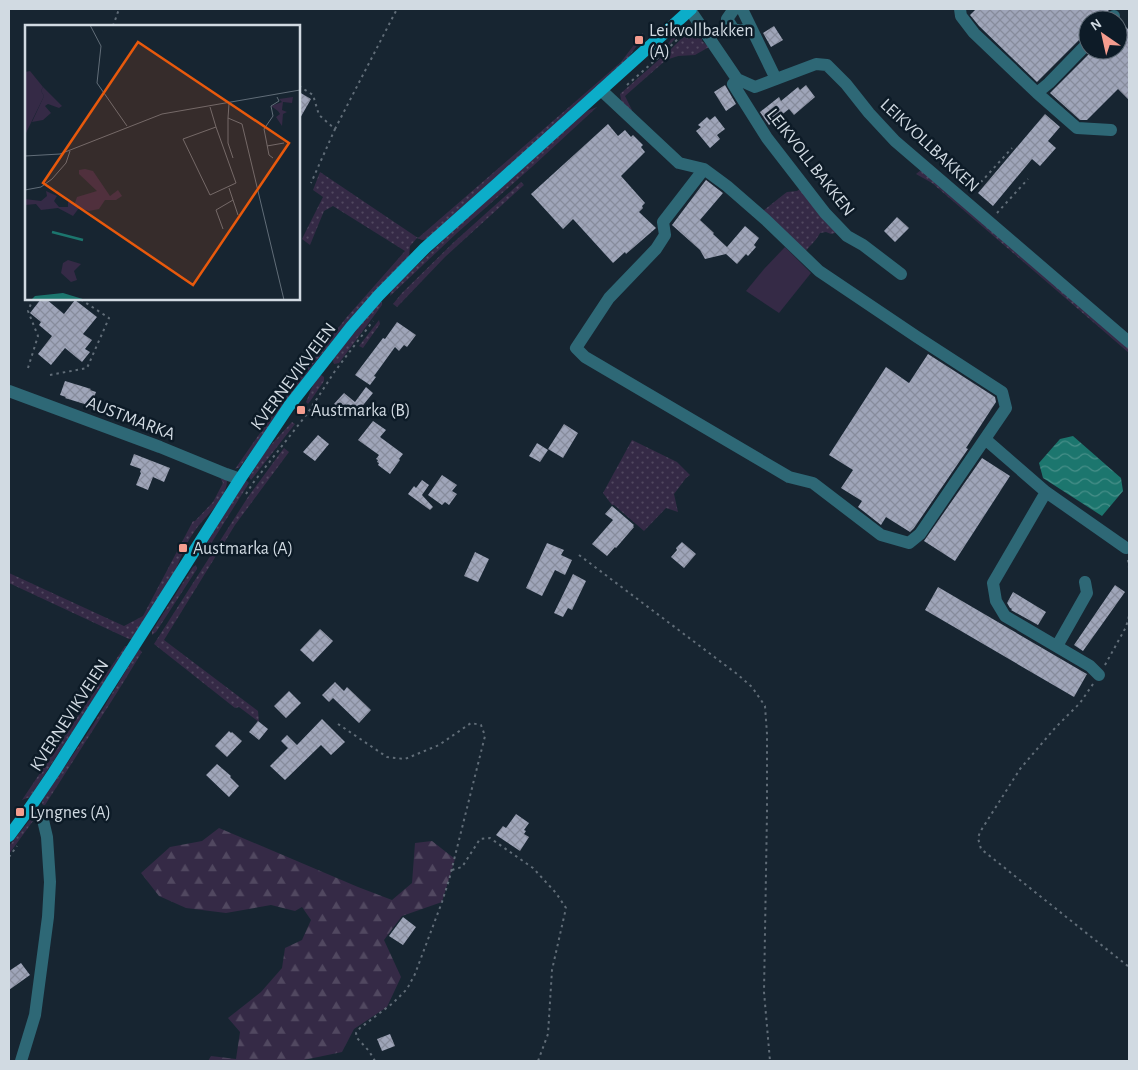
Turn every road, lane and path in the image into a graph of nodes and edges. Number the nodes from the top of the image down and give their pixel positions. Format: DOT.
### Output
graph roads {
  1 [pos="119,9"];
  2 [pos="396,9"];
  3 [pos="690,9"];
  4 [pos="734,9"];
  5 [pos="742,9"];
  6 [pos="960,9"];
  7 [pos="113,25"];
  8 [pos="752,30"];
  9 [pos="1078,53"];
  10 [pos="736,79"];
  11 [pos="776,79"];
  12 [pos="300,87"];
  13 [pos="601,90"];
  14 [pos="1037,93"];
  15 [pos="335,129"];
  16 [pos="1111,130"];
  17 [pos="1012,148"];
  18 [pos="704,169"];
  19 [pos="1028,179"];
  20 [pos="311,184"];
  21 [pos="964,201"];
  22 [pos="989,222"];
  23 [pos="902,274"];
  24 [pos="33,300"];
  25 [pos="82,300"];
  26 [pos="376,317"];
  27 [pos="1129,342"];
  28 [pos="28,368"];
  29 [pos="50,375"];
  30 [pos="9,391"];
  31 [pos="307,414"];
  32 [pos="985,439"];
  33 [pos="240,479"];
  34 [pos="1046,492"];
  35 [pos="1126,548"];
  36 [pos="579,556"];
  37 [pos="1086,582"];
  38 [pos="1129,616"];
  39 [pos="1057,646"];
  40 [pos="1099,675"];
  41 [pos="338,724"];
  42 [pos="29,809"];
  43 [pos="9,836"];
  44 [pos="452,870"];
  45 [pos="1129,968"];
  46 [pos="21,1061"];
  47 [pos="375,1061"];
  48 [pos="538,1061"];
  49 [pos="770,1061"];
  1 -- 7 [label="path"];
  2 -- 15 [label="path"];
  3 -- 10 [label="street"];
  3 -- 13 [label="main road, KVERNEVIKVEIEN"];
  4 -- 8 [label="street"];
  5 -- 8 [label="street"];
  6 -- 14 [label="street"];
  8 -- 11 [label="street"];
  9 -- 14 [label="street"];
  10 -- 11 [label="street, LEIKVOLLBAKKEN"];
  10 -- 23 [label="street, LEIKVOLL BAKKEN"];
  11 -- 21 [label="street, LEIKVOLLBAKKEN"];
  12 -- 15 [label="path"];
  13 -- 18 [label="street"];
  13 -- 33 [label="main road, KVERNEVIKVEIEN"];
  14 -- 16 [label="street"];
  15 -- 20 [label="path"];
  17 -- 21 [label="path"];
  18 -- 32 [label="street"];
  18 -- 32 [label="street"];
  19 -- 22 [label="path"];
  21 -- 22 [label="street, LEIKVOLLBAKKEN"];
  22 -- 27 [label="street, LEIKVOLLBAKKEN"];
  24 -- 28 [label="path"];
  25 -- 29 [label="path"];
  26 -- 31 [label="path"];
  30 -- 33 [label="street, AUSTMARKA"];
  32 -- 34 [label="street"];
  33 -- 42 [label="main road, KVERNEVIKVEIEN"];
  34 -- 35 [label="street"];
  34 -- 39 [label="street"];
  36 -- 49 [label="path"];
  37 -- 39 [label="street"];
  38 -- 40 [label="path"];
  39 -- 40 [label="street"];
  40 -- 45 [label="path"];
  41 -- 44 [label="path"];
  42 -- 43 [label="main road, KVERNEVIKVEIEN"];
  42 -- 46 [label="street"];
  44 -- 47 [label="path"];
  44 -- 48 [label="path"];
}
